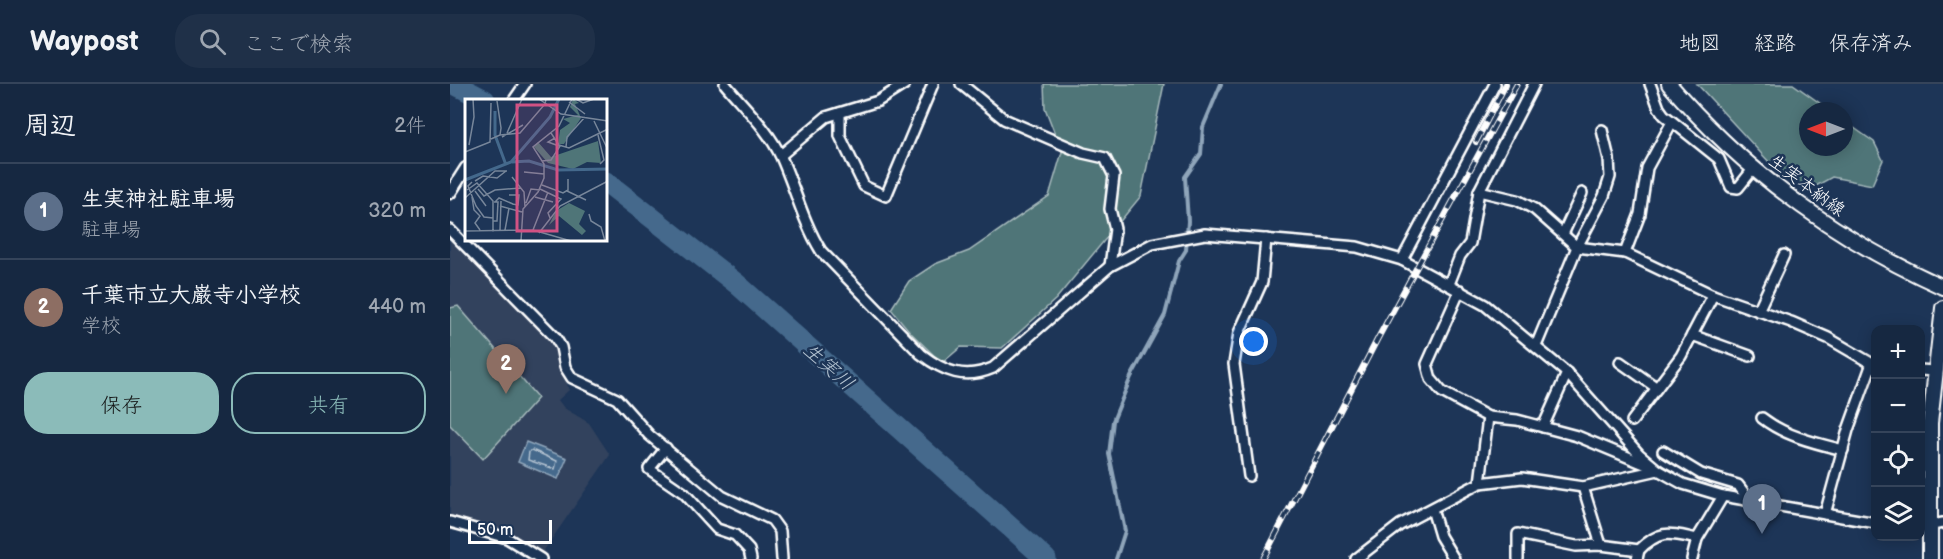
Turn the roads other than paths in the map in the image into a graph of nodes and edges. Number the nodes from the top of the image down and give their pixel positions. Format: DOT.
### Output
graph roads {
  1 [pos="525,84"];
  2 [pos="725,84"];
  3 [pos="905,84"];
  4 [pos="933,84"];
  5 [pos="961,84"];
  6 [pos="1495,84"];
  7 [pos="1534,84"];
  8 [pos="1650,84"];
  9 [pos="1671,86"];
  10 [pos="515,99"];
  11 [pos="840,113"];
  12 [pos="1672,122"];
  13 [pos="1602,130"];
  14 [pos="781,155"];
  15 [pos="1754,168"];
  16 [pos="465,170"];
  17 [pos="1479,191"];
  18 [pos="1582,192"];
  19 [pos="450,193"];
  20 [pos="450,230"];
  21 [pos="1563,234"];
  22 [pos="1266,238"];
  23 [pos="1577,247"];
  24 [pos="1625,253"];
  25 [pos="1784,255"];
  26 [pos="1402,260"];
  27 [pos="1110,266"];
  28 [pos="1449,284"];
  29 [pos="1943,287"];
  30 [pos="1460,290"];
  31 [pos="1713,295"];
  32 [pos="1943,308"];
  33 [pos="1758,310"];
  34 [pos="1692,335"];
  35 [pos="1536,346"];
  36 [pos="1750,356"];
  37 [pos="1620,362"];
  38 [pos="1871,365"];
  39 [pos="1927,370"];
  40 [pos="1871,372"];
  41 [pos="1567,373"];
  42 [pos="1657,388"];
  43 [pos="1488,417"];
  44 [pos="1762,418"];
  45 [pos="1632,421"];
  46 [pos="1543,427"];
  47 [pos="666,448"];
  48 [pos="1843,450"];
  49 [pos="1662,451"];
  50 [pos="1658,470"];
  51 [pos="1249,476"];
  52 [pos="1480,483"];
  53 [pos="1583,487"];
  54 [pos="1723,496"];
  55 [pos="1750,501"];
  56 [pos="1432,509"];
  57 [pos="1825,514"];
  58 [pos="450,522"];
  59 [pos="1871,522"];
  60 [pos="1931,525"];
  61 [pos="1697,539"];
  62 [pos="1601,545"];
  63 [pos="1638,555"];
  64 [pos="1360,558"];
  65 [pos="541,559"];
  66 [pos="751,559"];
  67 [pos="782,559"];
  68 [pos="1454,559"];
  69 [pos="1518,559"];
  70 [pos="1692,559"];
  71 [pos="1930,559"];
  1 -- 10 [label="street"];
  2 -- 14 [label="street"];
  3 -- 11 [label="street"];
  4 -- 11 [label="street"];
  5 -- 27 [label="street"];
  6 -- 26 [label="street"];
  7 -- 17 [label="street"];
  8 -- 12 [label="street"];
  9 -- 15 [label="main road, 生実本納線"];
  11 -- 14 [label="street"];
  12 -- 15 [label="street"];
  12 -- 24 [label="street"];
  13 -- 23 [label="street"];
  14 -- 27 [label="street"];
  15 -- 29 [label="main road, 生実本納線"];
  16 -- 19 [label="street"];
  17 -- 21 [label="street"];
  17 -- 28 [label="street"];
  18 -- 21 [label="street"];
  20 -- 47 [label="street"];
  21 -- 23 [label="street"];
  22 -- 26 [label="street"];
  22 -- 27 [label="street"];
  22 -- 51 [label="street"];
  23 -- 24 [label="street"];
  23 -- 35 [label="street"];
  24 -- 31 [label="street"];
  25 -- 33 [label="street"];
  26 -- 28 [label="street"];
  28 -- 30 [label="street"];
  30 -- 35 [label="street"];
  30 -- 43 [label="street"];
  31 -- 33 [label="street"];
  31 -- 34 [label="street"];
  32 -- 39 [label="main road"];
  33 -- 38 [label="street"];
  34 -- 36 [label="street"];
  34 -- 42 [label="street"];
  35 -- 41 [label="street"];
  37 -- 42 [label="street"];
  39 -- 60 [label="main road"];
  40 -- 48 [label="street"];
  41 -- 46 [label="street"];
  41 -- 50 [label="street"];
  42 -- 45 [label="street"];
  43 -- 46 [label="street"];
  43 -- 52 [label="street"];
  44 -- 48 [label="street"];
  46 -- 50 [label="street"];
  47 -- 66 [label="street"];
  47 -- 67 [label="street"];
  48 -- 57 [label="street"];
  49 -- 55 [label="street"];
  50 -- 53 [label="street"];
  50 -- 54 [label="street"];
  52 -- 53 [label="street"];
  52 -- 56 [label="street"];
  53 -- 62 [label="street"];
  54 -- 55 [label="street"];
  54 -- 61 [label="street"];
  55 -- 57 [label="street"];
  56 -- 64 [label="street"];
  56 -- 68 [label="street"];
  57 -- 59 [label="street"];
  58 -- 65 [label="street"];
  60 -- 71 [label="main road"];
  61 -- 63 [label="street"];
  61 -- 70 [label="street"];
  62 -- 63 [label="street"];
  62 -- 69 [label="street"];
}
